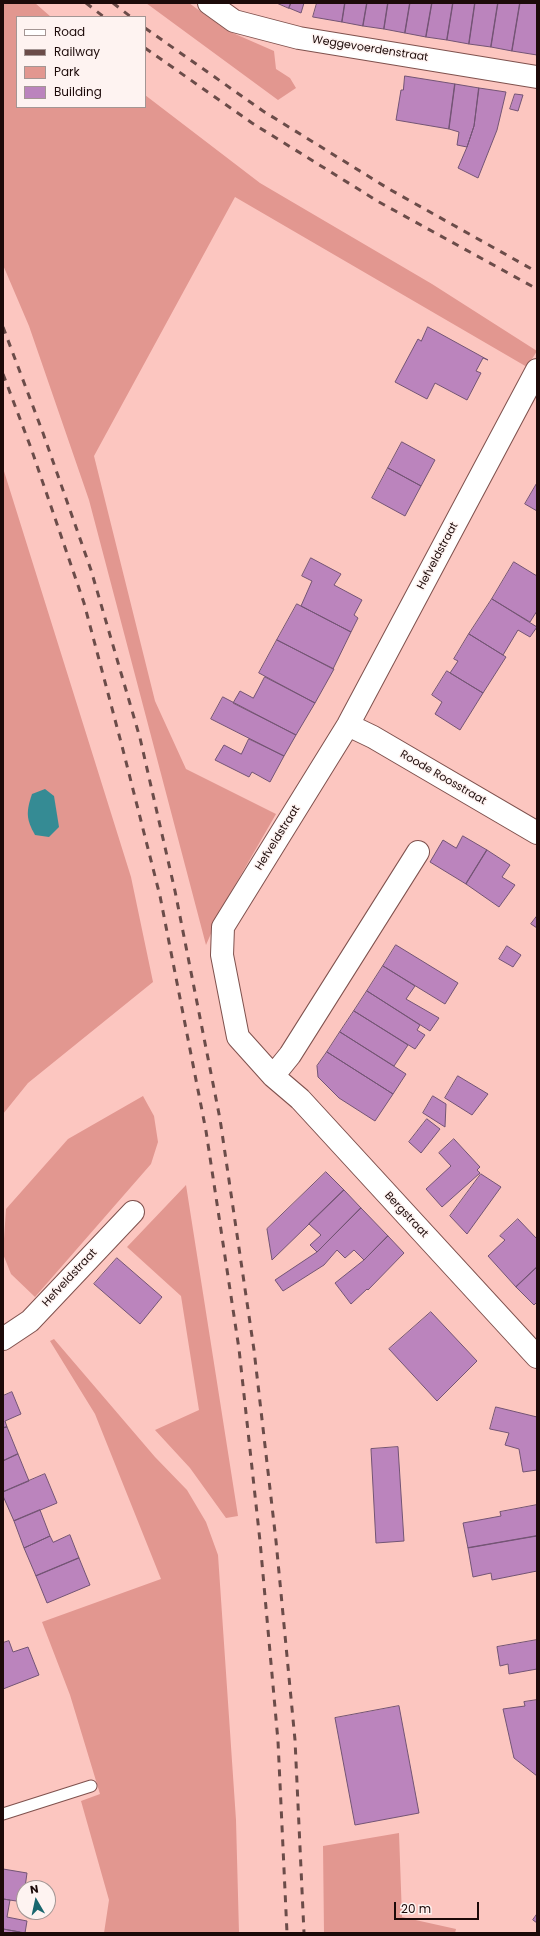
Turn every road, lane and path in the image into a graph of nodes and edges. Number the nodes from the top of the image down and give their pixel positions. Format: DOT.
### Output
graph roads {
  1 [pos="209,3"];
  2 [pos="537,77"];
  3 [pos="537,370"];
  4 [pos="348,725"];
  5 [pos="537,833"];
  6 [pos="418,852"];
  7 [pos="273,1076"];
  8 [pos="133,1212"];
  9 [pos="3,1339"];
  10 [pos="537,1357"];
  11 [pos="91,1786"];
  12 [pos="3,1814"];
  1 -- 2 [label="street, Weggevoerdenstraat"];
  3 -- 4 [label="street, Hefveldstraat"];
  4 -- 5 [label="street, Roode Roosstraat"];
  4 -- 7 [label="street, Hefveldstraat"];
  6 -- 7 [label="street"];
  7 -- 10 [label="street, Bergstraat"];
  8 -- 9 [label="street, Hefveldstraat"];
  11 -- 12 [label="lane"];
}
